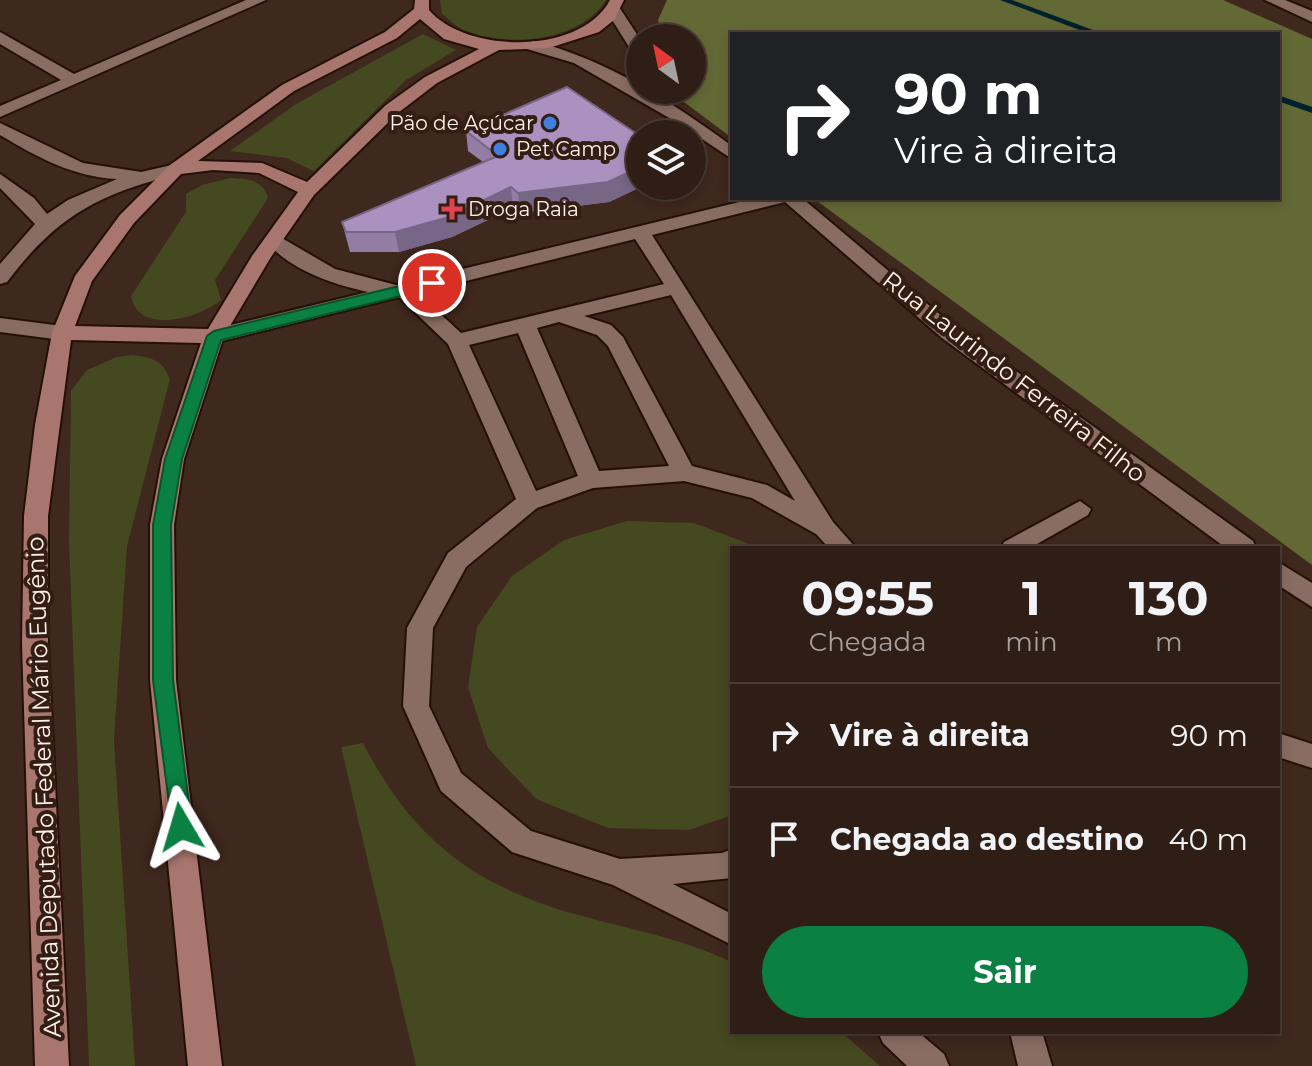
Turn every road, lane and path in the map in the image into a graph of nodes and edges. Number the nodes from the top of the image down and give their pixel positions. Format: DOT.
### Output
graph roads {
  1 [pos="259,0"];
  2 [pos="1272,0"];
  3 [pos="615,5"];
  4 [pos="422,6"];
  5 [pos="1312,17"];
  6 [pos="626,26"];
  7 [pos="0,37"];
  8 [pos="533,46"];
  9 [pos="494,47"];
  10 [pos="25,52"];
  11 [pos="0,63"];
  12 [pos="73,80"];
  13 [pos="672,104"];
  14 [pos="0,112"];
  15 [pos="684,119"];
  16 [pos="0,128"];
  17 [pos="730,153"];
  18 [pos="176,169"];
  19 [pos="151,174"];
  20 [pos="0,179"];
  21 [pos="308,191"];
  22 [pos="771,200"];
  23 [pos="793,200"];
  24 [pos="44,223"];
  25 [pos="641,233"];
  26 [pos="275,240"];
  27 [pos="10,250"];
  28 [pos="0,278"];
  29 [pos="676,287"];
  30 [pos="403,290"];
  31 [pos="564,317"];
  32 [pos="0,325"];
  33 [pos="526,326"];
  34 [pos="62,333"];
  35 [pos="214,336"];
  36 [pos="457,341"];
  37 [pos="684,473"];
  38 [pos="591,480"];
  39 [pos="529,502"];
  40 [pos="1080,509"];
  41 [pos="824,528"];
  42 [pos="842,546"];
  43 [pos="1015,546"];
  44 [pos="1241,546"];
  45 [pos="1280,573"];
  46 [pos="1312,597"];
  47 [pos="1280,746"];
  48 [pos="1312,756"];
  49 [pos="730,864"];
  50 [pos="620,873"];
  51 [pos="730,929"];
  52 [pos="896,1034"];
  53 [pos="1027,1034"];
  54 [pos="52,1066"];
  55 [pos="205,1066"];
  56 [pos="932,1066"];
  57 [pos="1035,1066"];
  1 -- 12 [label="street"];
  2 -- 5 [label="street"];
  3 -- 6 [label="street"];
  3 -- 8 [label="street"];
  4 -- 9 [label="street"];
  4 -- 18 [label="street, Avenida Deputado Federal Mário Eugênio"];
  7 -- 10 [label="street"];
  8 -- 9 [label="street"];
  8 -- 15 [label="street"];
  9 -- 21 [label="street"];
  10 -- 11 [label="street"];
  10 -- 12 [label="street"];
  12 -- 14 [label="street"];
  13 -- 15 [label="street"];
  15 -- 17 [label="street"];
  16 -- 19 [label="street"];
  18 -- 19 [label="street"];
  18 -- 21 [label="street"];
  18 -- 34 [label="street, Avenida Deputado Federal Mário Eugênio"];
  19 -- 24 [label="street"];
  20 -- 24 [label="street"];
  21 -- 26 [label="street"];
  22 -- 25 [label="street"];
  23 -- 44 [label="street, Rua Laurindo Ferreira Filho"];
  24 -- 27 [label="street"];
  25 -- 29 [label="street"];
  25 -- 30 [label="street"];
  26 -- 30 [label="street"];
  26 -- 35 [label="street"];
  27 -- 28 [label="street"];
  29 -- 31 [label="street"];
  29 -- 41 [label="street"];
  30 -- 35 [label="street"];
  30 -- 36 [label="street"];
  31 -- 33 [label="street"];
  31 -- 37 [label="street"];
  32 -- 34 [label="street"];
  33 -- 36 [label="street"];
  33 -- 38 [label="street"];
  34 -- 35 [label="street"];
  34 -- 54 [label="street, Avenida Deputado Federal Mário Eugênio"];
  35 -- 55 [label="street"];
  36 -- 39 [label="street"];
  37 -- 38 [label="street"];
  37 -- 41 [label="street"];
  38 -- 39 [label="street"];
  39 -- 50 [label="street"];
  40 -- 43 [label="lane"];
  41 -- 42 [label="street"];
  45 -- 46 [label="street"];
  47 -- 48 [label="street"];
  49 -- 50 [label="street"];
  50 -- 51 [label="street"];
  52 -- 56 [label="street"];
  53 -- 57 [label="street"];
}
